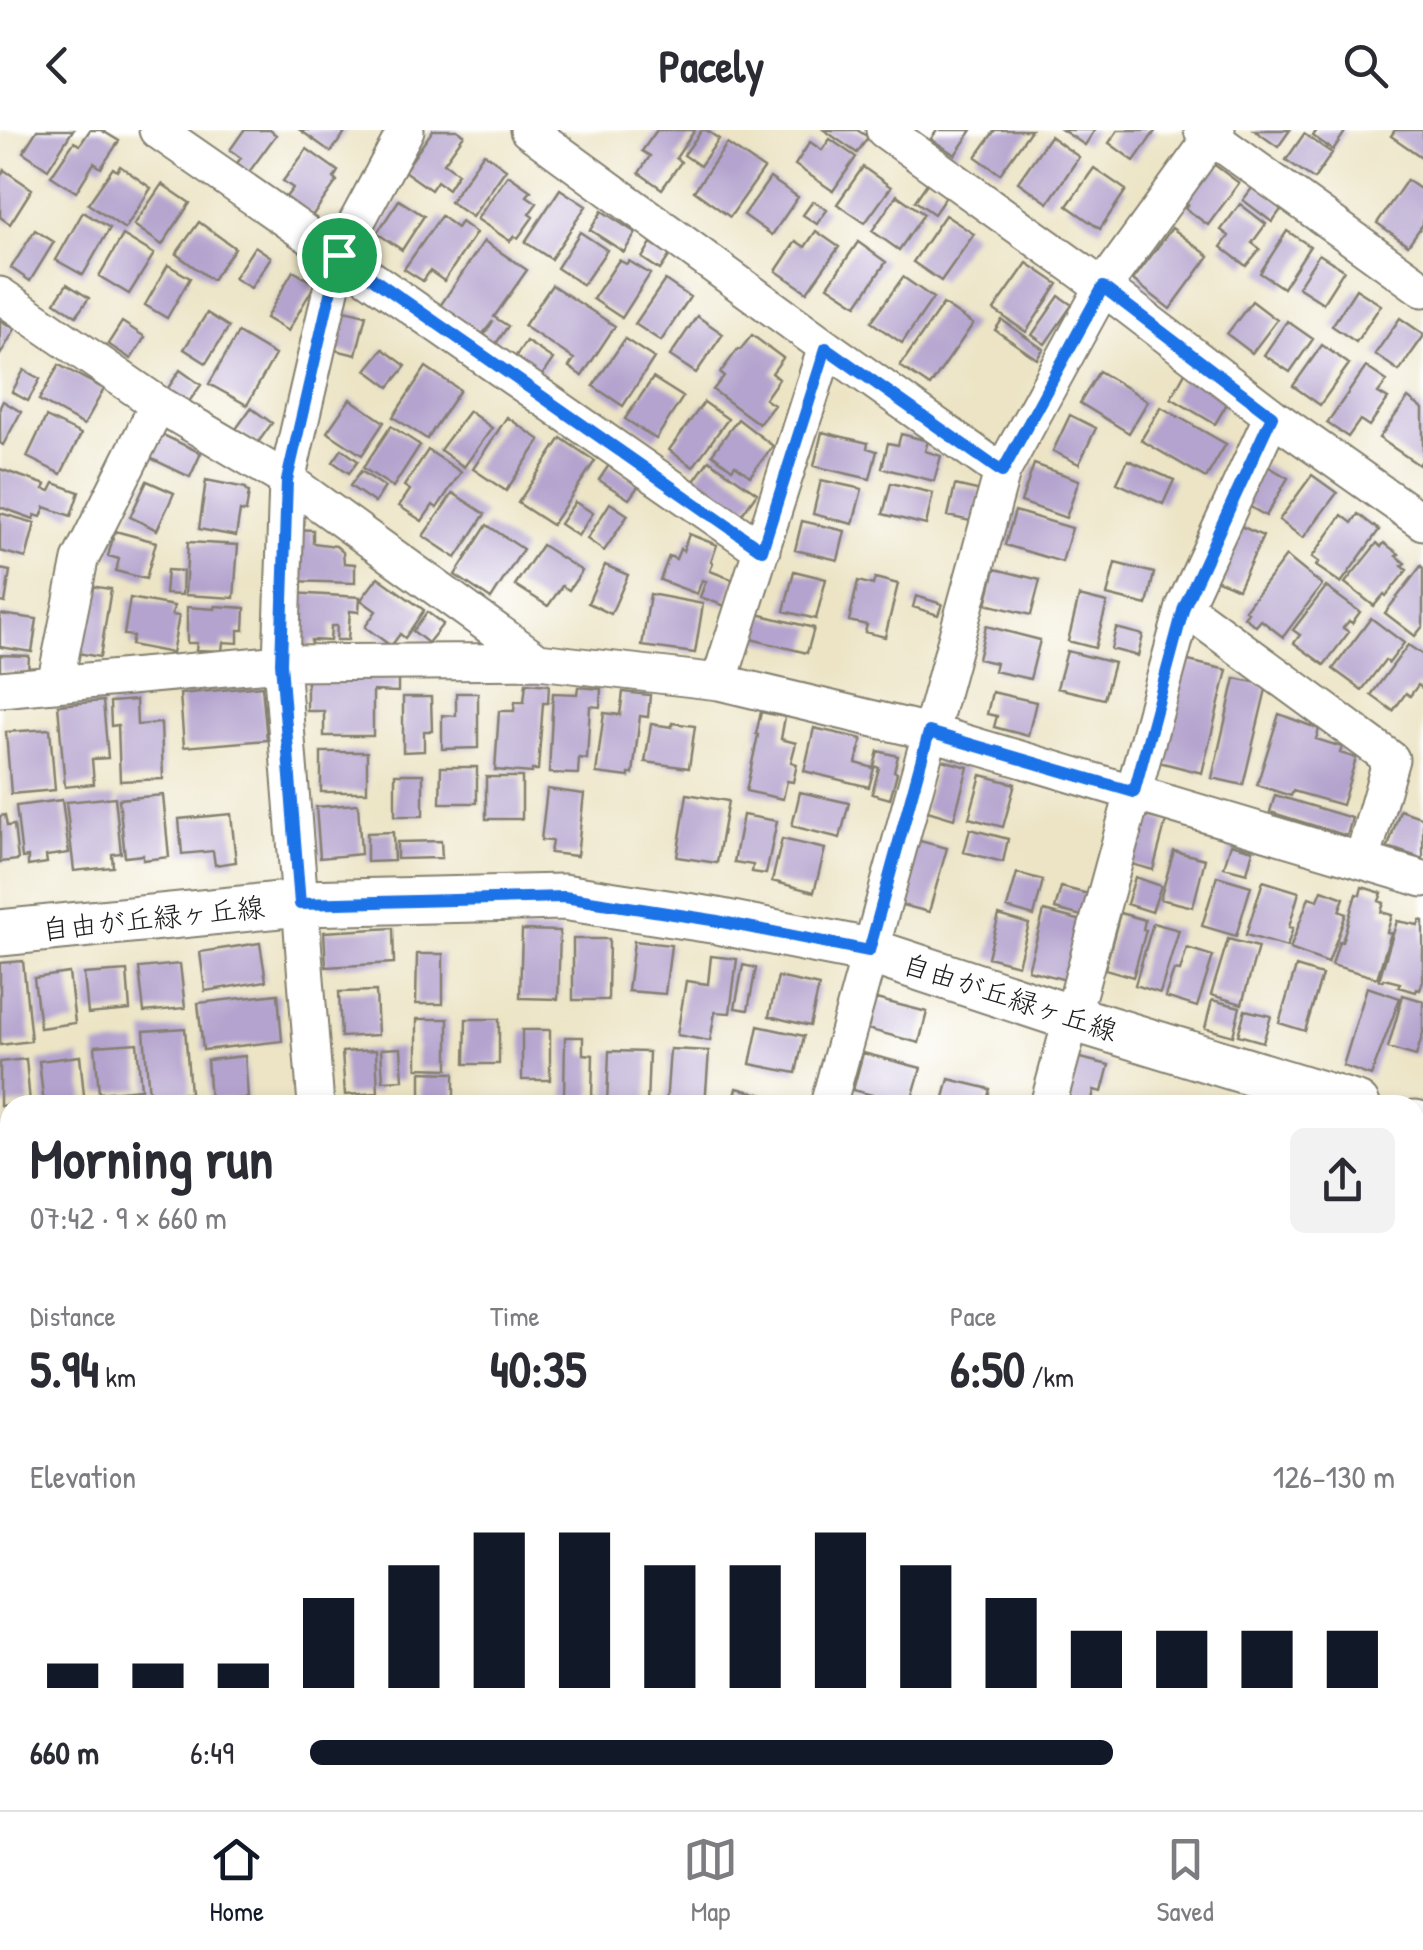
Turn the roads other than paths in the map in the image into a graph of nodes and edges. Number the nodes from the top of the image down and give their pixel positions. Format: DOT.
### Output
graph roads {
  1 [pos="158,130"];
  2 [pos="406,130"];
  3 [pos="528,130"];
  4 [pos="884,130"];
  5 [pos="1210,132"];
  6 [pos="339,255"];
  7 [pos="1103,287"];
  8 [pos="1423,290"];
  9 [pos="0,295"];
  10 [pos="826,348"];
  11 [pos="158,404"];
  12 [pos="1272,416"];
  13 [pos="1002,472"];
  14 [pos="287,480"];
  15 [pos="1423,522"];
  16 [pos="762,550"];
  17 [pos="1184,607"];
  18 [pos="538,662"];
  19 [pos="281,663"];
  20 [pos="719,682"];
  21 [pos="55,684"];
  22 [pos="0,689"];
  23 [pos="929,732"];
  24 [pos="1134,792"];
  25 [pos="1362,861"];
  26 [pos="1423,880"];
  27 [pos="300,904"];
  28 [pos="0,933"];
  29 [pos="869,951"];
  30 [pos="1072,1018"];
  31 [pos="315,1095"];
  32 [pos="831,1095"];
  33 [pos="1051,1095"];
  34 [pos="1325,1095"];
  1 -- 6 [label="street"];
  2 -- 6 [label="street"];
  3 -- 10 [label="street"];
  4 -- 7 [label="street"];
  5 -- 7 [label="street"];
  5 -- 8 [label="street"];
  6 -- 14 [label="street"];
  6 -- 16 [label="street"];
  7 -- 12 [label="street"];
  7 -- 13 [label="street"];
  9 -- 11 [label="street"];
  10 -- 13 [label="street"];
  10 -- 16 [label="street"];
  11 -- 14 [label="street"];
  11 -- 21 [label="street"];
  12 -- 15 [label="street"];
  12 -- 17 [label="street"];
  13 -- 23 [label="street"];
  14 -- 18 [label="street"];
  14 -- 19 [label="street"];
  16 -- 20 [label="street"];
  17 -- 24 [label="street"];
  17 -- 25 [label="street"];
  18 -- 19 [label="street"];
  18 -- 20 [label="street"];
  19 -- 21 [label="street"];
  19 -- 27 [label="street"];
  20 -- 23 [label="street"];
  21 -- 22 [label="street"];
  23 -- 24 [label="street"];
  23 -- 29 [label="street"];
  24 -- 25 [label="street"];
  24 -- 30 [label="street"];
  25 -- 26 [label="street"];
  27 -- 28 [label="street, 自由が丘緑ヶ丘線"];
  27 -- 29 [label="street, 自由が丘緑ヶ丘線"];
  27 -- 31 [label="street"];
  29 -- 30 [label="street, 自由が丘緑ヶ丘線"];
  29 -- 32 [label="street"];
  30 -- 33 [label="street"];
  30 -- 34 [label="street, 自由が丘緑ヶ丘線"];
}
